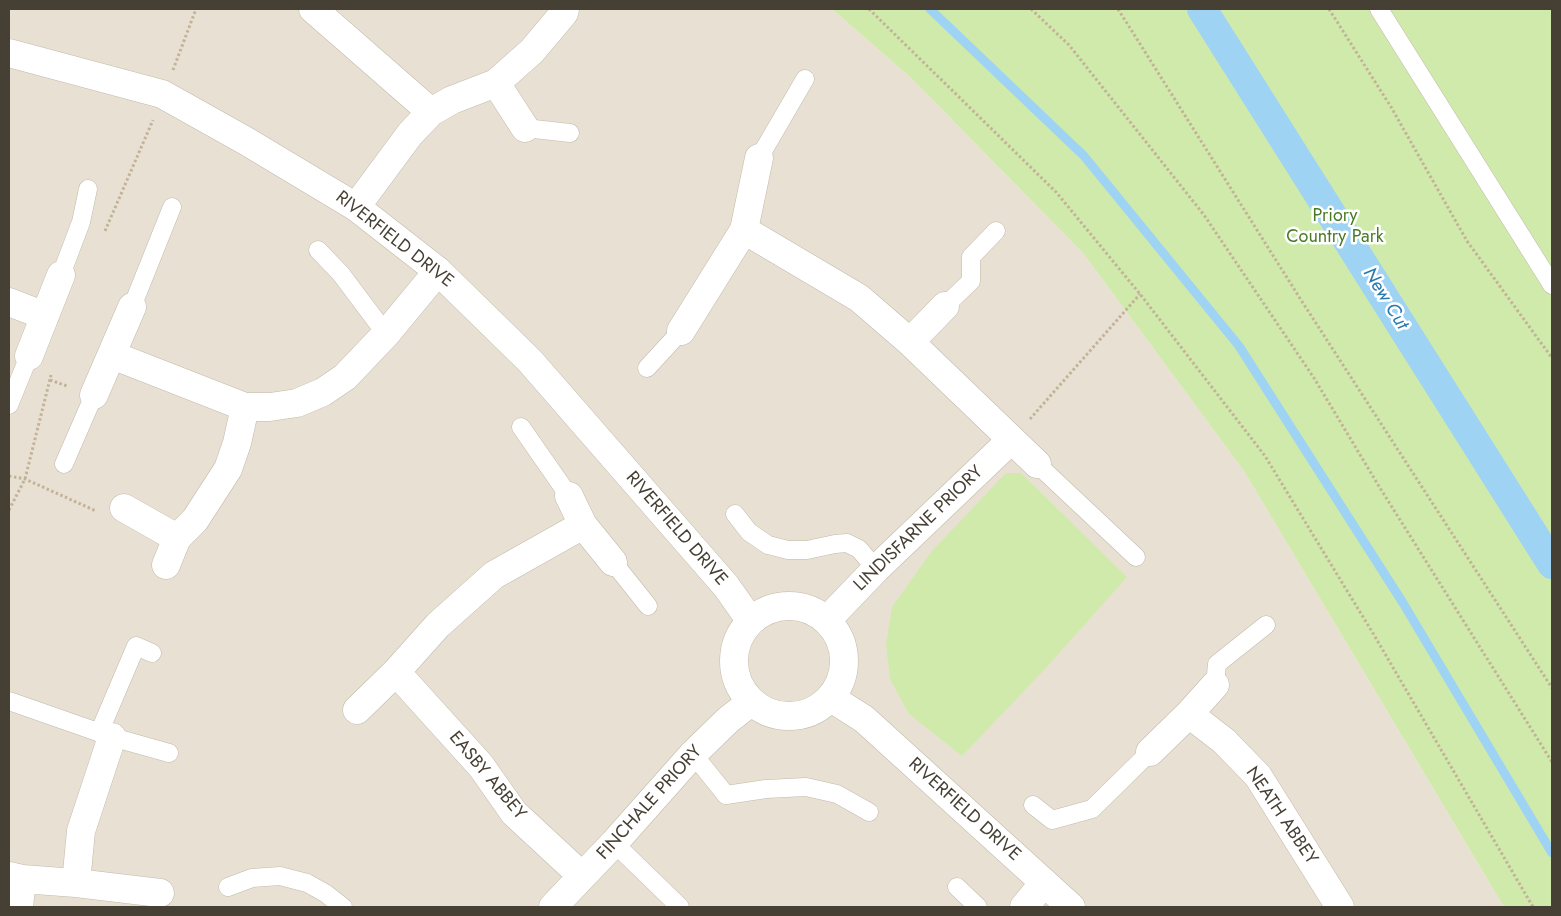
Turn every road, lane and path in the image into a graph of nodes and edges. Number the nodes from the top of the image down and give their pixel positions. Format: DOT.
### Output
graph roads {
  1 [pos="196,9"];
  2 [pos="313,9"];
  3 [pos="565,9"];
  4 [pos="870,9"];
  5 [pos="1031,9"];
  6 [pos="1118,9"];
  7 [pos="1329,9"];
  8 [pos="1378,9"];
  9 [pos="9,53"];
  10 [pos="170,78"];
  11 [pos="805,79"];
  12 [pos="496,83"];
  13 [pos="431,112"];
  14 [pos="524,128"];
  15 [pos="570,133"];
  16 [pos="759,158"];
  17 [pos="88,189"];
  18 [pos="172,207"];
  19 [pos="356,207"];
  20 [pos="744,230"];
  21 [pos="996,231"];
  22 [pos="318,250"];
  23 [pos="438,270"];
  24 [pos="61,275"];
  25 [pos="1552,285"];
  26 [pos="1140,294"];
  27 [pos="9,302"];
  28 [pos="945,306"];
  29 [pos="132,307"];
  30 [pos="45,316"];
  31 [pos="681,331"];
  32 [pos="386,334"];
  33 [pos="910,342"];
  34 [pos="112,355"];
  35 [pos="29,356"];
  36 [pos="1552,358"];
  37 [pos="647,368"];
  38 [pos="94,395"];
  39 [pos="9,404"];
  40 [pos="245,407"];
  41 [pos="521,427"];
  42 [pos="1011,440"];
  43 [pos="64,464"];
  44 [pos="1037,464"];
  45 [pos="9,476"];
  46 [pos="569,496"];
  47 [pos="124,508"];
  48 [pos="734,514"];
  49 [pos="583,524"];
  50 [pos="177,538"];
  51 [pos="1136,557"];
  52 [pos="613,562"];
  53 [pos="166,565"];
  54 [pos="876,568"];
  55 [pos="648,606"];
  56 [pos="750,620"];
  57 [pos="828,620"];
  58 [pos="1266,625"];
  59 [pos="152,653"];
  60 [pos="396,672"];
  61 [pos="1216,685"];
  62 [pos="1552,688"];
  63 [pos="831,698"];
  64 [pos="9,702"];
  65 [pos="751,702"];
  66 [pos="357,710"];
  67 [pos="1190,714"];
  68 [pos="105,735"];
  69 [pos="1150,752"];
  70 [pos="169,753"];
  71 [pos="693,754"];
  72 [pos="1552,762"];
  73 [pos="1033,804"];
  74 [pos="869,812"];
  75 [pos="614,843"];
  76 [pos="582,876"];
  77 [pos="15,877"];
  78 [pos="76,883"];
  79 [pos="1044,883"];
  80 [pos="228,887"];
  81 [pos="957,887"];
  82 [pos="160,893"];
  83 [pos="19,907"];
  84 [pos="343,907"];
  85 [pos="553,907"];
  86 [pos="680,907"];
  87 [pos="978,907"];
  88 [pos="1024,907"];
  89 [pos="1071,907"];
  90 [pos="1340,907"];
  91 [pos="1533,907"];
  1 -- 10 [label="path"];
  2 -- 13 [label="street"];
  3 -- 12 [label="street"];
  4 -- 26 [label="path"];
  5 -- 72 [label="path"];
  6 -- 62 [label="path"];
  7 -- 36 [label="path"];
  8 -- 25 [label="lane"];
  9 -- 19 [label="street, RIVERFIELD DRIVE"];
  11 -- 16 [label="lane"];
  12 -- 13 [label="street"];
  12 -- 14 [label="street"];
  13 -- 19 [label="street"];
  14 -- 15 [label="lane"];
  16 -- 20 [label="street"];
  17 -- 24 [label="lane"];
  18 -- 29 [label="lane"];
  19 -- 23 [label="street, RIVERFIELD DRIVE"];
  20 -- 31 [label="street"];
  20 -- 33 [label="street"];
  21 -- 28 [label="lane"];
  22 -- 32 [label="lane"];
  23 -- 32 [label="street"];
  23 -- 56 [label="street, RIVERFIELD DRIVE"];
  24 -- 30 [label="street"];
  26 -- 42 [label="path"];
  26 -- 91 [label="path"];
  27 -- 30 [label="street"];
  28 -- 33 [label="street"];
  29 -- 34 [label="street"];
  30 -- 35 [label="street"];
  31 -- 37 [label="lane"];
  32 -- 40 [label="street"];
  33 -- 42 [label="street"];
  34 -- 38 [label="street"];
  34 -- 40 [label="street"];
  35 -- 39 [label="lane"];
  38 -- 43 [label="lane"];
  40 -- 50 [label="street"];
  41 -- 46 [label="lane"];
  42 -- 44 [label="street"];
  42 -- 54 [label="street, LINDISFARNE PRIORY"];
  44 -- 51 [label="lane"];
  45 -- 47 [label="path"];
  46 -- 49 [label="street"];
  47 -- 50 [label="street"];
  48 -- 54 [label="lane"];
  49 -- 52 [label="street"];
  49 -- 60 [label="street"];
  50 -- 53 [label="street"];
  52 -- 55 [label="lane"];
  54 -- 57 [label="street, LINDISFARNE PRIORY"];
  56 -- 57 [label="street"];
  56 -- 65 [label="street"];
  57 -- 63 [label="street"];
  58 -- 61 [label="lane"];
  59 -- 68 [label="lane"];
  60 -- 66 [label="street"];
  60 -- 76 [label="street, EASBY ABBEY"];
  61 -- 67 [label="street"];
  63 -- 65 [label="street"];
  63 -- 79 [label="street, RIVERFIELD DRIVE"];
  64 -- 68 [label="lane"];
  65 -- 71 [label="street, FINCHALE PRIORY"];
  67 -- 69 [label="street"];
  67 -- 90 [label="street, NEATH ABBEY"];
  68 -- 70 [label="lane"];
  68 -- 78 [label="street"];
  69 -- 73 [label="lane"];
  71 -- 74 [label="lane"];
  71 -- 75 [label="street, FINCHALE PRIORY"];
  75 -- 76 [label="street, FINCHALE PRIORY"];
  75 -- 86 [label="lane"];
  76 -- 85 [label="street, FINCHALE PRIORY"];
  77 -- 78 [label="street"];
  77 -- 83 [label="street"];
  78 -- 82 [label="street"];
  79 -- 88 [label="street"];
  79 -- 89 [label="street, RIVERFIELD DRIVE"];
  80 -- 84 [label="lane"];
  81 -- 87 [label="lane"];
}
